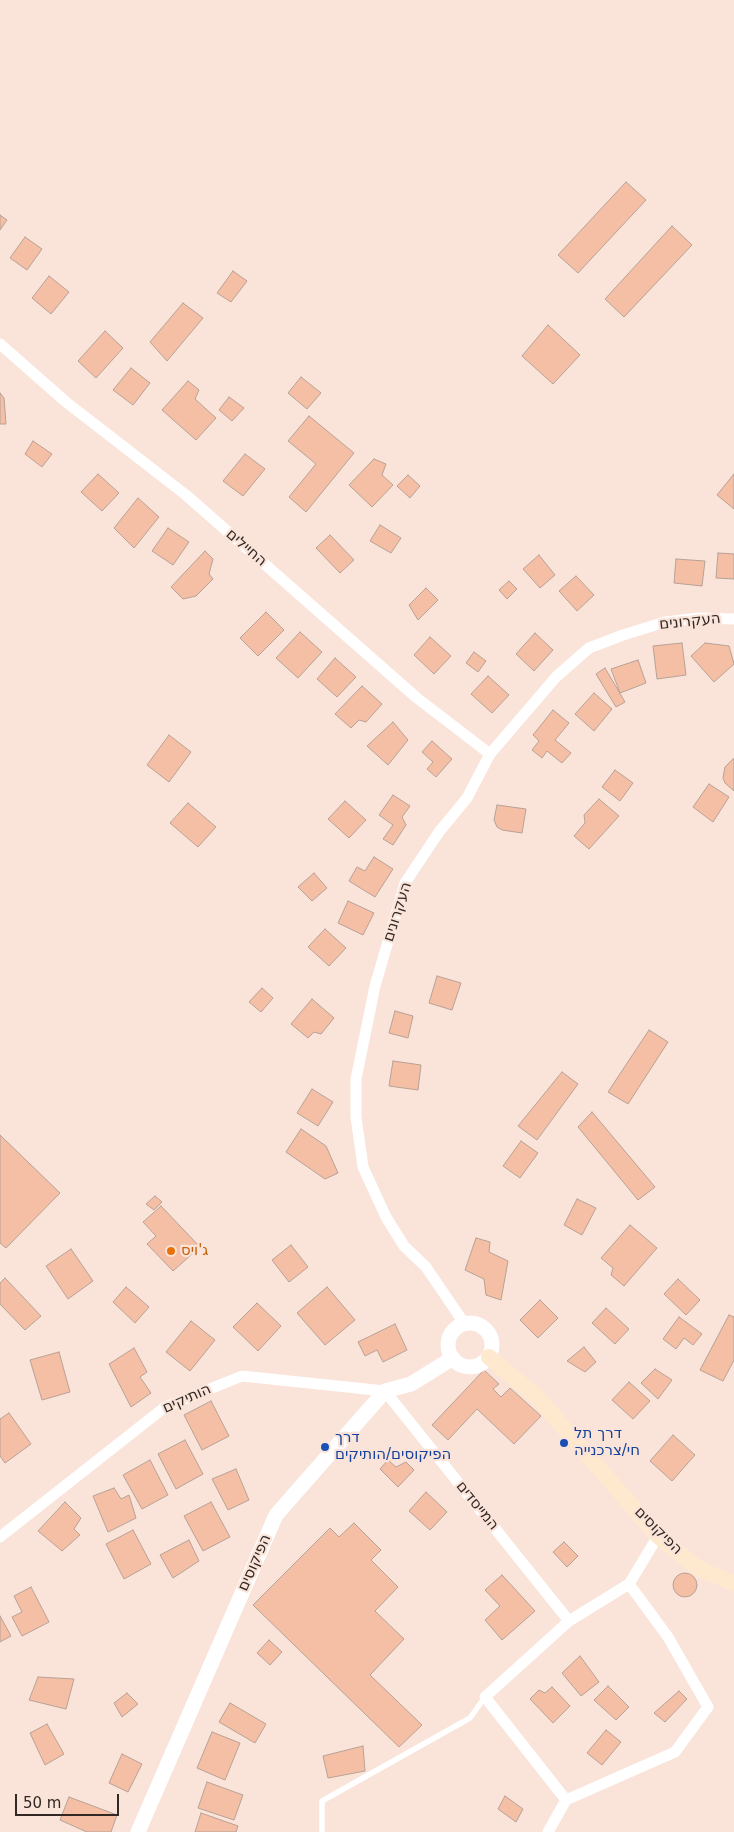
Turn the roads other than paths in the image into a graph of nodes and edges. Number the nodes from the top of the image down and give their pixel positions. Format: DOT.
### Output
graph roads {
  1 [pos="0,344"];
  2 [pos="734,619"];
  3 [pos="490,754"];
  4 [pos="464,1323"];
  5 [pos="489,1357"];
  6 [pos="453,1358"];
  7 [pos="385,1391"];
  8 [pos="658,1536"];
  9 [pos="0,1537"];
  10 [pos="734,1583"];
  11 [pos="630,1584"];
  12 [pos="569,1621"];
  13 [pos="485,1697"];
  14 [pos="566,1800"];
  15 [pos="138,1832"];
  16 [pos="322,1832"];
  17 [pos="548,1832"];
  1 -- 3 [label="street, החיילים"];
  2 -- 3 [label="street, העקרונים"];
  3 -- 4 [label="street, העקרונים"];
  4 -- 5 [label="street"];
  4 -- 6 [label="street"];
  5 -- 6 [label="street"];
  5 -- 8 [label="main road, הפיקוסים"];
  6 -- 7 [label="street"];
  7 -- 9 [label="street, הותיקים"];
  7 -- 12 [label="street, המייסדים"];
  7 -- 15 [label="street, הפיקוסים"];
  8 -- 10 [label="main road, הפיקוסים"];
  8 -- 11 [label="street"];
  11 -- 12 [label="street"];
  11 -- 14 [label="street"];
  12 -- 13 [label="street"];
  13 -- 14 [label="street"];
  13 -- 16 [label="lane"];
  14 -- 17 [label="street"];
}
